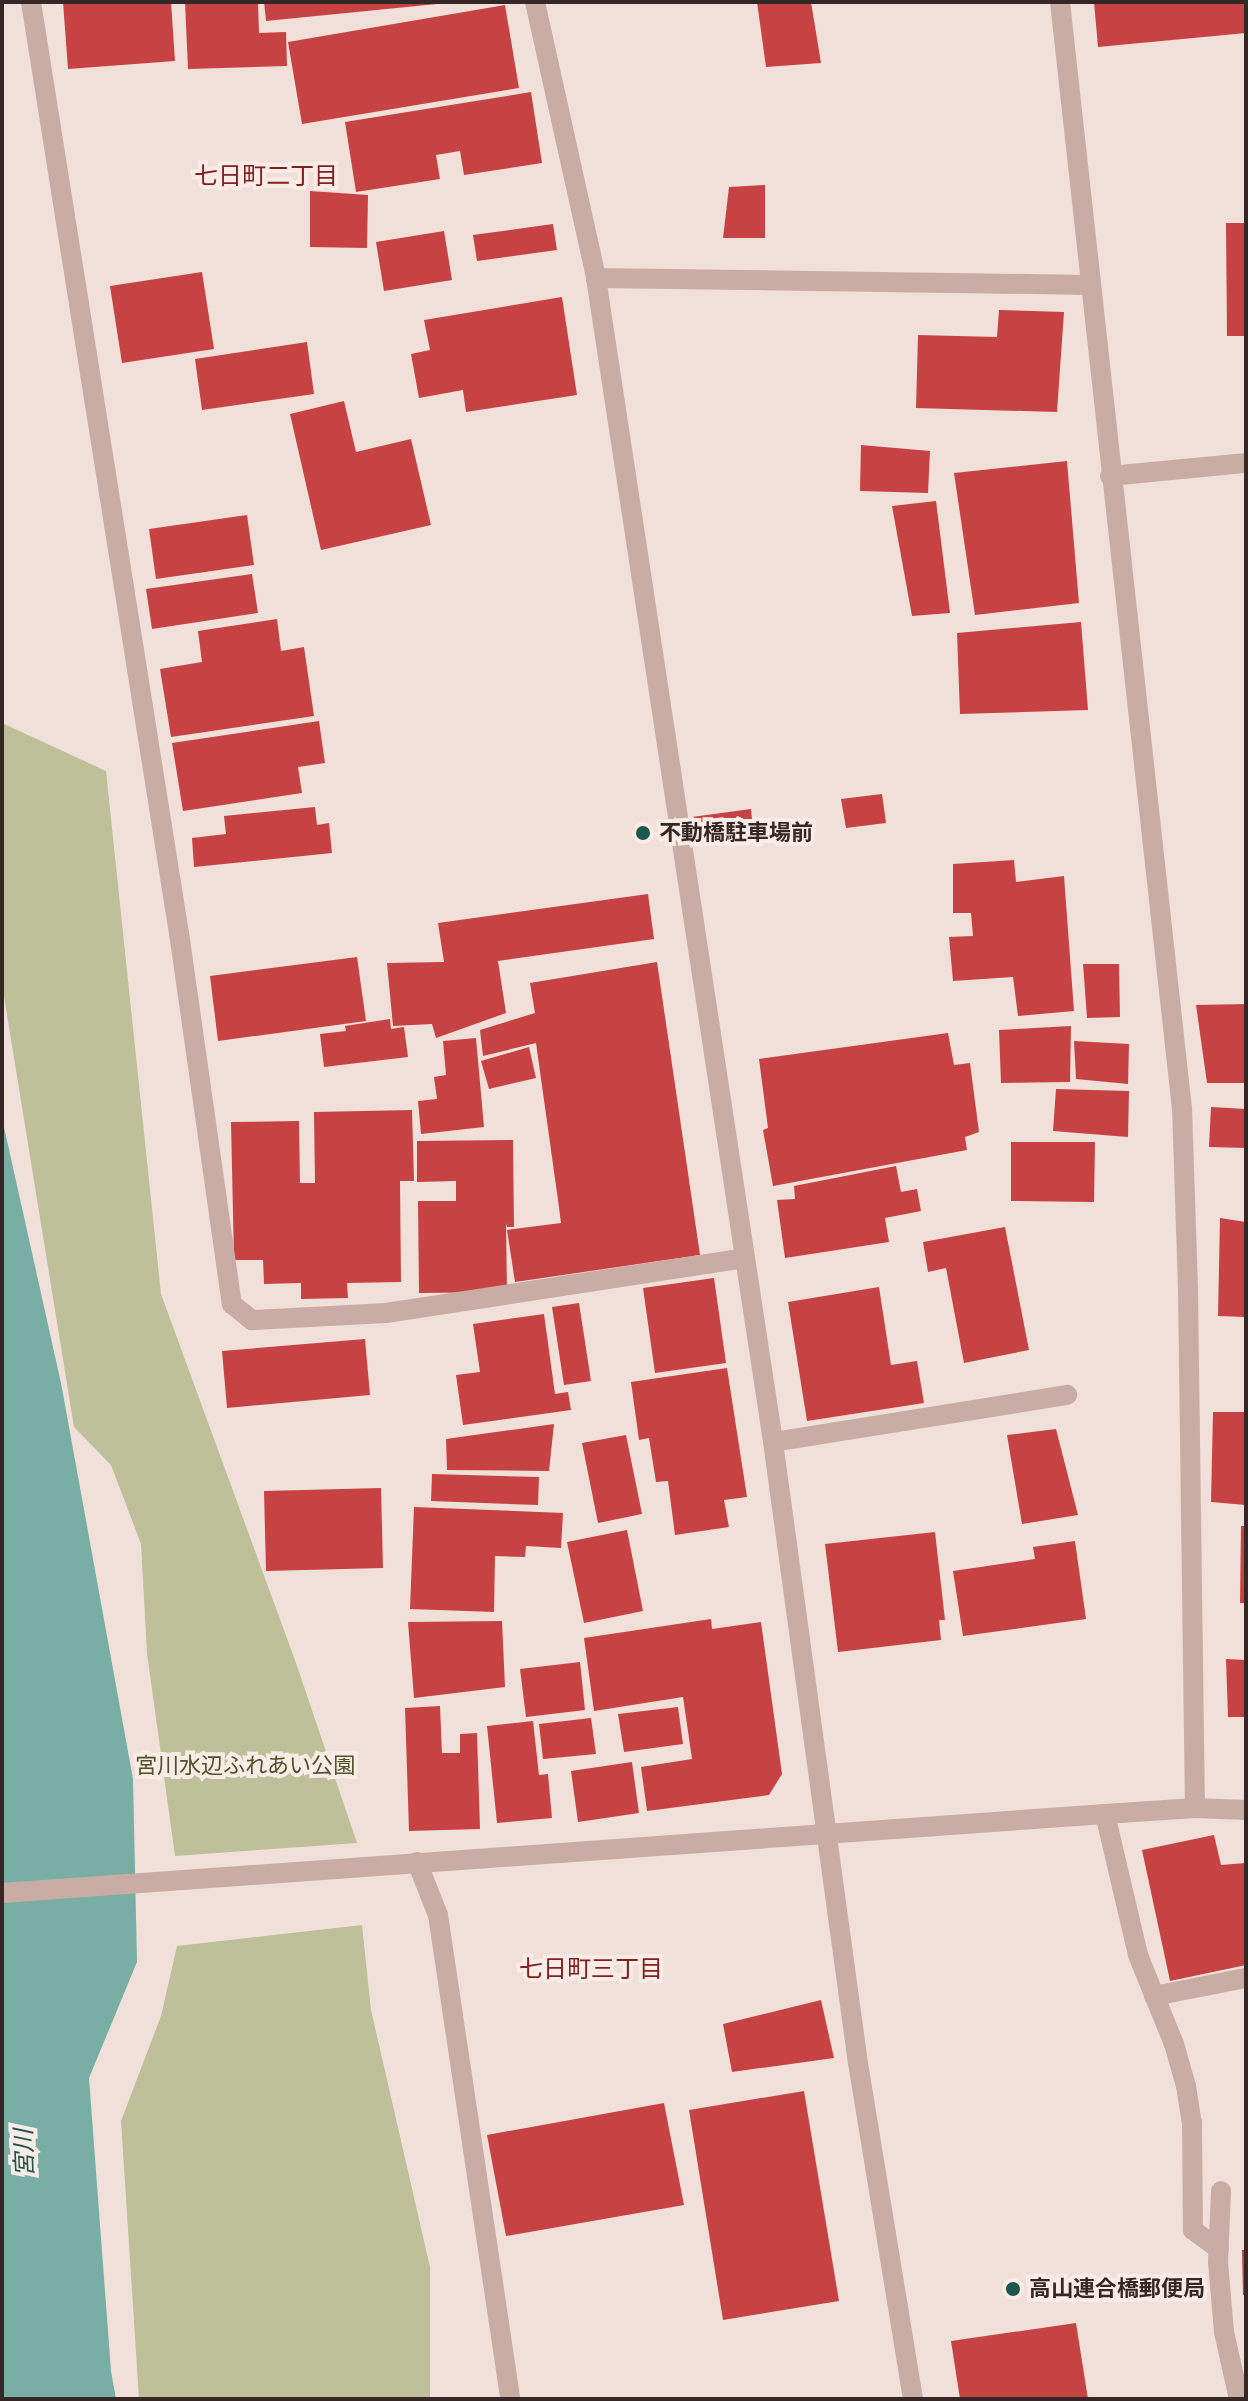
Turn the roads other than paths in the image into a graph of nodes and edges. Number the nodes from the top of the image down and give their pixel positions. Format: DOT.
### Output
graph roads {
  1 [pos="31,2"];
  2 [pos="535,2"];
  3 [pos="1060,2"];
  4 [pos="596,278"];
  5 [pos="1089,285"];
  6 [pos="1246,463"];
  7 [pos="1110,476"];
  8 [pos="745,1258"];
  9 [pos="1067,1395"];
  10 [pos="773,1442"];
  11 [pos="1195,1808"];
  12 [pos="1246,1810"];
  13 [pos="1105,1814"];
  14 [pos="828,1833"];
  15 [pos="417,1862"];
  16 [pos="2,1893"];
  17 [pos="1246,1978"];
  18 [pos="1154,1996"];
  19 [pos="1221,2191"];
  20 [pos="1219,2249"];
  21 [pos="510,2399"];
  22 [pos="913,2399"];
  23 [pos="1239,2399"];
  1 -- 8 [label="street"];
  2 -- 4 [label="street"];
  3 -- 5 [label="street"];
  4 -- 5 [label="street"];
  4 -- 8 [label="street"];
  5 -- 7 [label="street"];
  6 -- 7 [label="street"];
  7 -- 11 [label="street"];
  8 -- 10 [label="street"];
  9 -- 10 [label="street"];
  10 -- 14 [label="street"];
  11 -- 12 [label="street"];
  11 -- 13 [label="street"];
  13 -- 14 [label="street"];
  13 -- 18 [label="street"];
  14 -- 15 [label="street"];
  14 -- 22 [label="street"];
  15 -- 16 [label="street"];
  15 -- 21 [label="street"];
  17 -- 18 [label="street"];
  18 -- 20 [label="street"];
  19 -- 20 [label="street"];
  20 -- 23 [label="street"];
}
